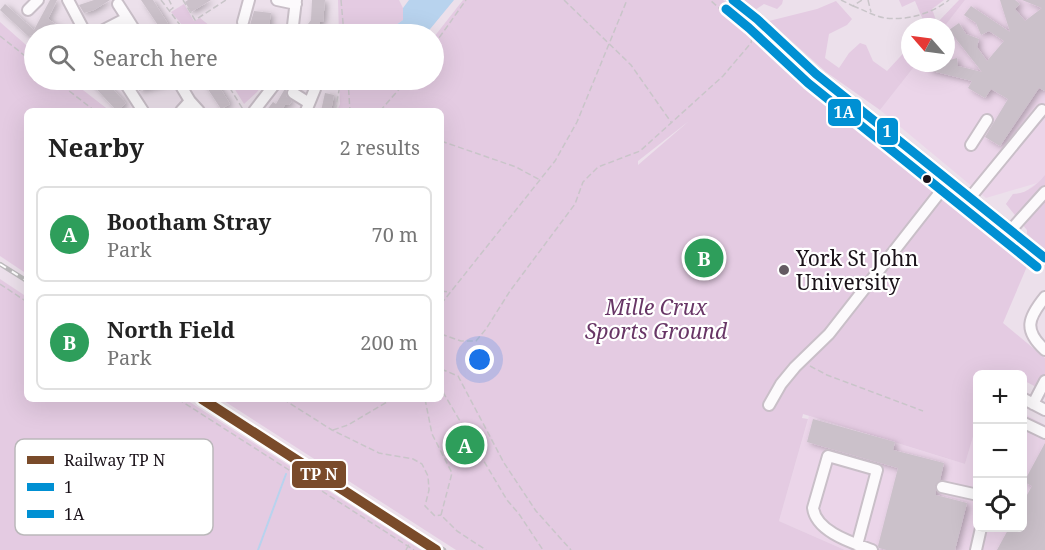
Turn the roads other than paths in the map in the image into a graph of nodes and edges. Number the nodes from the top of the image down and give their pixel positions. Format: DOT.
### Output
graph roads {
  1 [pos="38,0"];
  2 [pos="68,0"];
  3 [pos="249,0"];
  4 [pos="277,0"];
  5 [pos="734,0"];
  6 [pos="296,2"];
  7 [pos="118,4"];
  8 [pos="28,10"];
  9 [pos="127,18"];
  10 [pos="243,22"];
  11 [pos="81,24"];
  12 [pos="115,24"];
  13 [pos="131,24"];
  14 [pos="293,24"];
  15 [pos="129,90"];
  16 [pos="183,90"];
  17 [pos="271,90"];
  18 [pos="288,90"];
  19 [pos="314,90"];
  20 [pos="190,101"];
  21 [pos="307,107"];
  22 [pos="141,108"];
  23 [pos="184,108"];
  24 [pos="197,108"];
  25 [pos="256,108"];
  26 [pos="1041,110"];
  27 [pos="987,120"];
  28 [pos="970,145"];
  29 [pos="948,182"];
  30 [pos="1045,192"];
  31 [pos="969,198"];
  32 [pos="1010,231"];
  33 [pos="1045,258"];
  34 [pos="1045,297"];
  35 [pos="1045,350"];
  36 [pos="1045,381"];
  37 [pos="1027,400"];
  38 [pos="1033,404"];
  39 [pos="770,405"];
  40 [pos="1045,410"];
  41 [pos="1027,424"];
  42 [pos="1045,433"];
  43 [pos="942,487"];
  44 [pos="973,494"];
  45 [pos="980,532"];
  46 [pos="857,545"];
  47 [pos="873,550"];
  48 [pos="976,550"];
  1 -- 8 [label="street"];
  2 -- 11 [label="street"];
  3 -- 10 [label="street"];
  4 -- 6 [label="street"];
  5 -- 29 [label="street"];
  6 -- 14 [label="street"];
  7 -- 9 [label="street"];
  9 -- 12 [label="street"];
  9 -- 13 [label="street"];
  15 -- 22 [label="street"];
  16 -- 20 [label="street"];
  17 -- 25 [label="street"];
  18 -- 21 [label="street"];
  19 -- 21 [label="street"];
  20 -- 23 [label="street"];
  20 -- 24 [label="street"];
  26 -- 31 [label="street"];
  27 -- 28 [label="street"];
  29 -- 31 [label="street"];
  29 -- 39 [label="street"];
  30 -- 32 [label="street"];
  31 -- 32 [label="street"];
  32 -- 33 [label="street"];
  34 -- 35 [label="street"];
  36 -- 38 [label="street"];
  37 -- 38 [label="street"];
  38 -- 40 [label="street"];
  41 -- 42 [label="street"];
  43 -- 44 [label="street"];
  45 -- 48 [label="street"];
  46 -- 46 [label="street"];
  46 -- 47 [label="street"];
}
